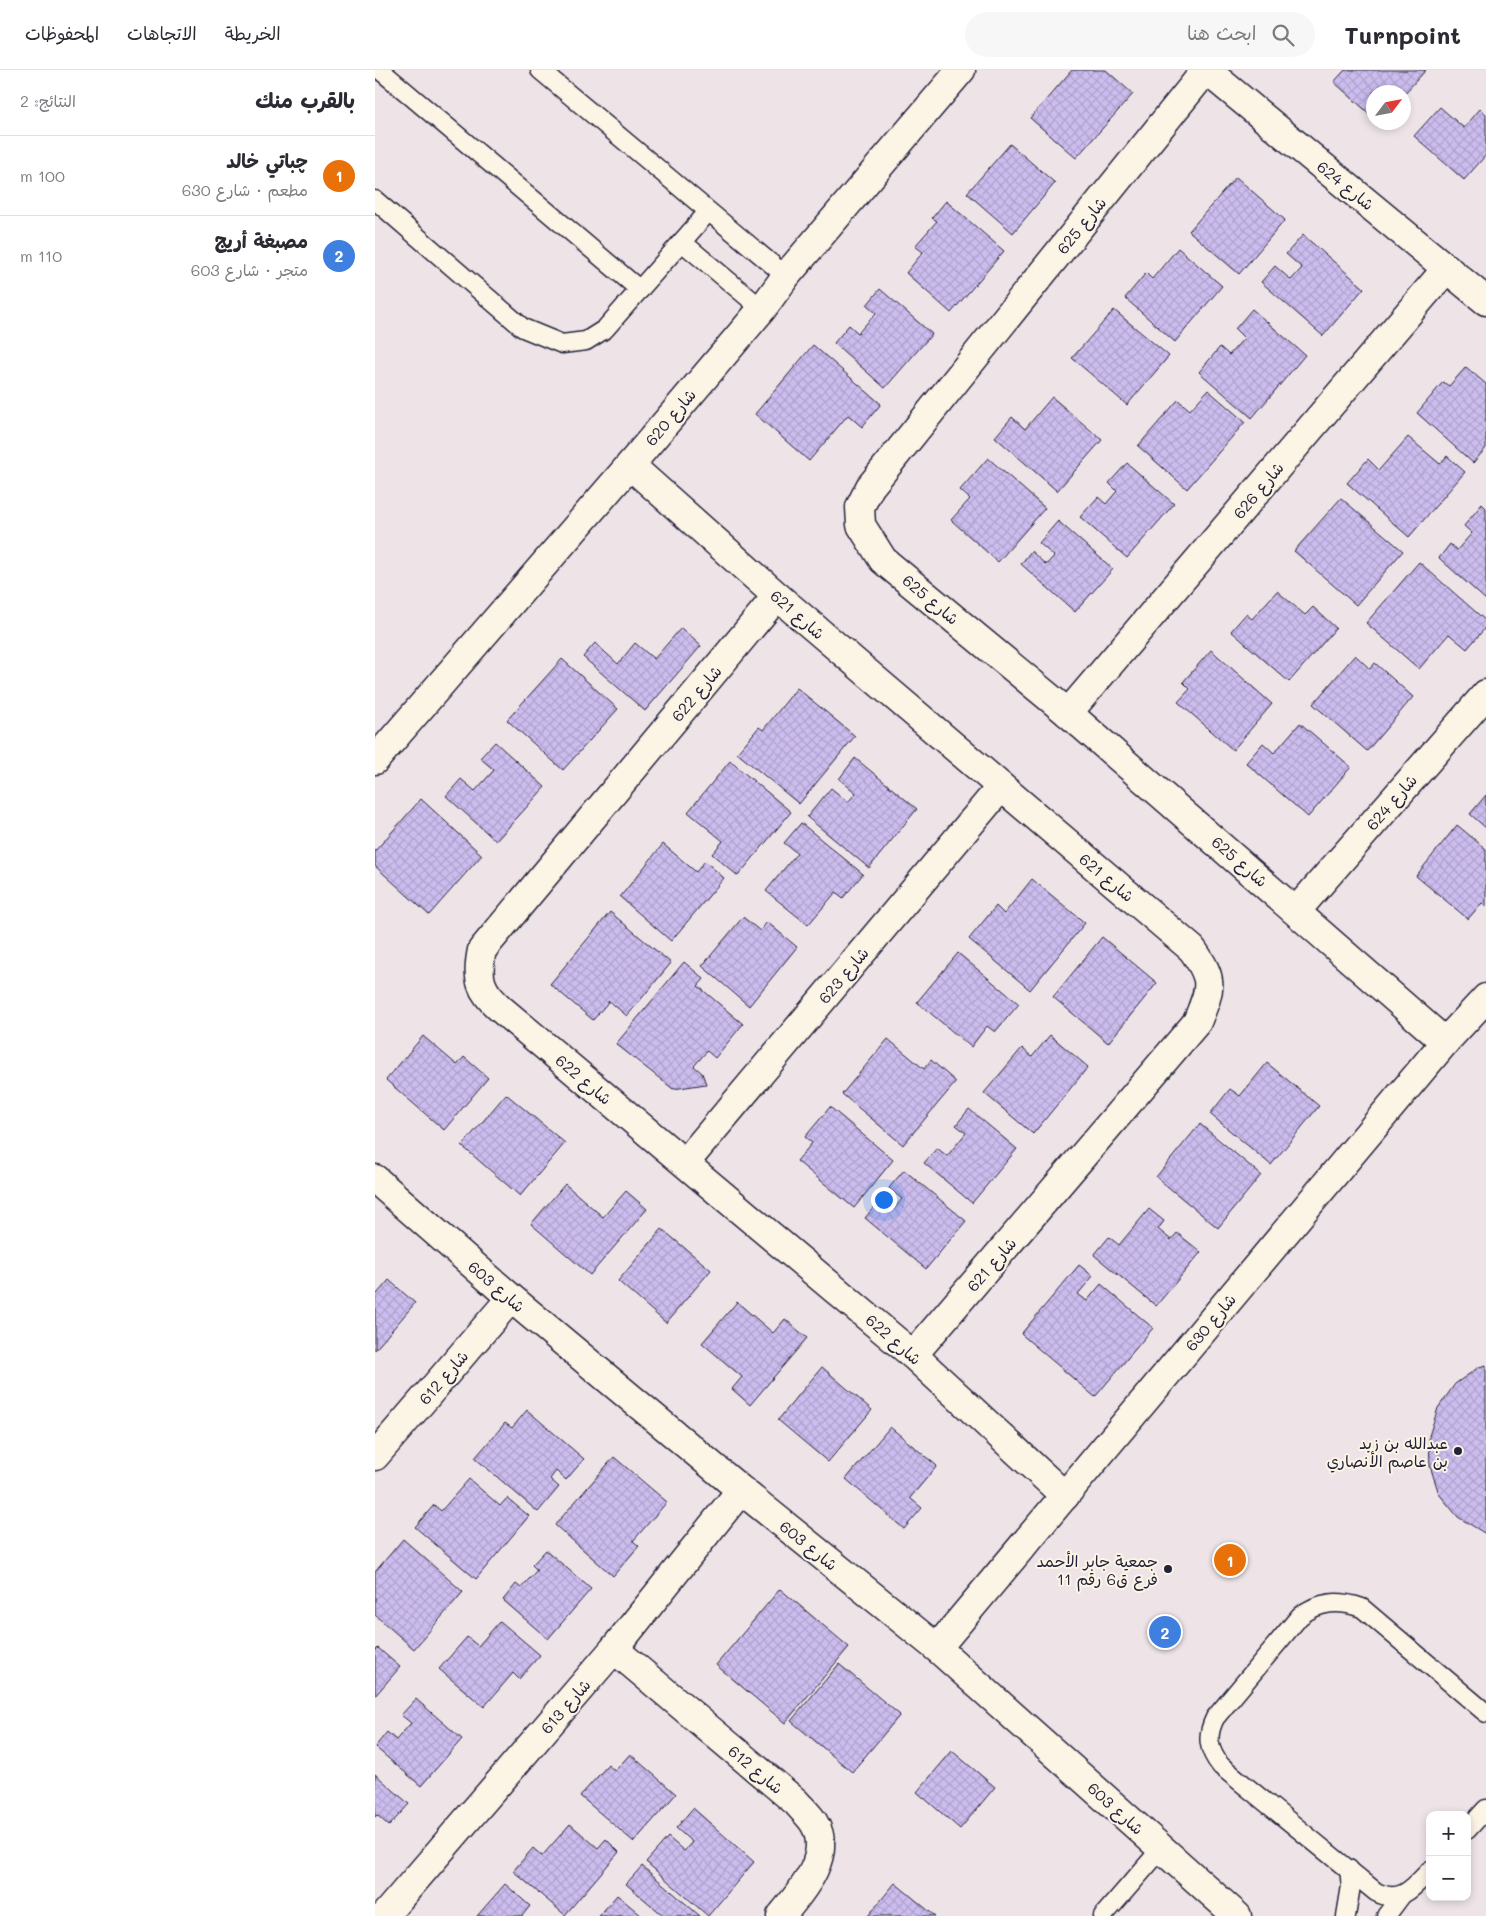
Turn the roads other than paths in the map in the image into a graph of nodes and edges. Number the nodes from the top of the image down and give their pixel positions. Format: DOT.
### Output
graph roads {
  1 [pos="380,70"];
  2 [pos="540,70"];
  3 [pos="961,70"];
  4 [pos="1206,70"];
  5 [pos="375,200"];
  6 [pos="708,212"];
  7 [pos="682,242"];
  8 [pos="1447,268"];
  9 [pos="786,276"];
  10 [pos="639,290"];
  11 [pos="1486,300"];
  12 [pos="762,309"];
  13 [pos="630,465"];
  14 [pos="777,596"];
  15 [pos="1486,694"];
  16 [pos="1068,713"];
  17 [pos="375,760"];
  18 [pos="1001,787"];
  19 [pos="1297,910"];
  20 [pos="1486,998"];
  21 [pos="1445,1042"];
  22 [pos="685,1163"];
  23 [pos="375,1179"];
  24 [pos="511,1298"];
  25 [pos="913,1355"];
  26 [pos="375,1455"];
  27 [pos="741,1490"];
  28 [pos="1065,1496"];
  29 [pos="937,1648"];
  30 [pos="614,1649"];
  31 [pos="1486,1713"];
  32 [pos="1486,1809"];
  33 [pos="1471,1826"];
  34 [pos="1162,1848"];
  35 [pos="1349,1869"];
  36 [pos="1426,1874"];
  37 [pos="1401,1896"];
  38 [pos="384,1916"];
  39 [pos="781,1916"];
  40 [pos="1103,1916"];
  41 [pos="1237,1916"];
  42 [pos="1346,1916"];
  43 [pos="1386,1916"];
  1 -- 10 [label="lane"];
  2 -- 6 [label="lane"];
  3 -- 9 [label="street, شارع 620"];
  4 -- 8 [label="street, شارع 624"];
  4 -- 16 [label="street, شارع 625"];
  5 -- 10 [label="lane"];
  6 -- 7 [label="lane"];
  6 -- 9 [label="lane"];
  7 -- 10 [label="lane"];
  7 -- 12 [label="lane"];
  8 -- 11 [label="street, شارع 624"];
  8 -- 16 [label="street, شارع 626"];
  9 -- 12 [label="street, شارع 620"];
  12 -- 13 [label="street, شارع 620"];
  13 -- 14 [label="street, شارع 621"];
  13 -- 17 [label="street, شارع 620"];
  14 -- 18 [label="street, شارع 621"];
  14 -- 22 [label="street, شارع 622"];
  15 -- 19 [label="street, شارع 624"];
  16 -- 19 [label="street, شارع 625"];
  18 -- 22 [label="street, شارع 623"];
  18 -- 25 [label="street, شارع 621"];
  19 -- 21 [label="street, شارع 625"];
  20 -- 21 [label="street, شارع 630"];
  21 -- 28 [label="street, شارع 630"];
  22 -- 25 [label="street, شارع 622"];
  23 -- 24 [label="street, شارع 603"];
  24 -- 26 [label="street, شارع 612"];
  24 -- 27 [label="street, شارع 603"];
  25 -- 28 [label="street, شارع 622"];
  27 -- 29 [label="street, شارع 603"];
  27 -- 30 [label="street, شارع 613"];
  28 -- 29 [label="street, شارع 630"];
  29 -- 34 [label="street, شارع 603"];
  30 -- 38 [label="street, شارع 613"];
  30 -- 39 [label="street, شارع 612"];
  31 -- 35 [label="lane"];
  32 -- 33 [label="lane"];
  34 -- 40 [label="lane"];
  34 -- 41 [label="street, شارع 603"];
  35 -- 37 [label="lane"];
  35 -- 42 [label="lane"];
  36 -- 37 [label="lane"];
  37 -- 43 [label="lane"];
}
